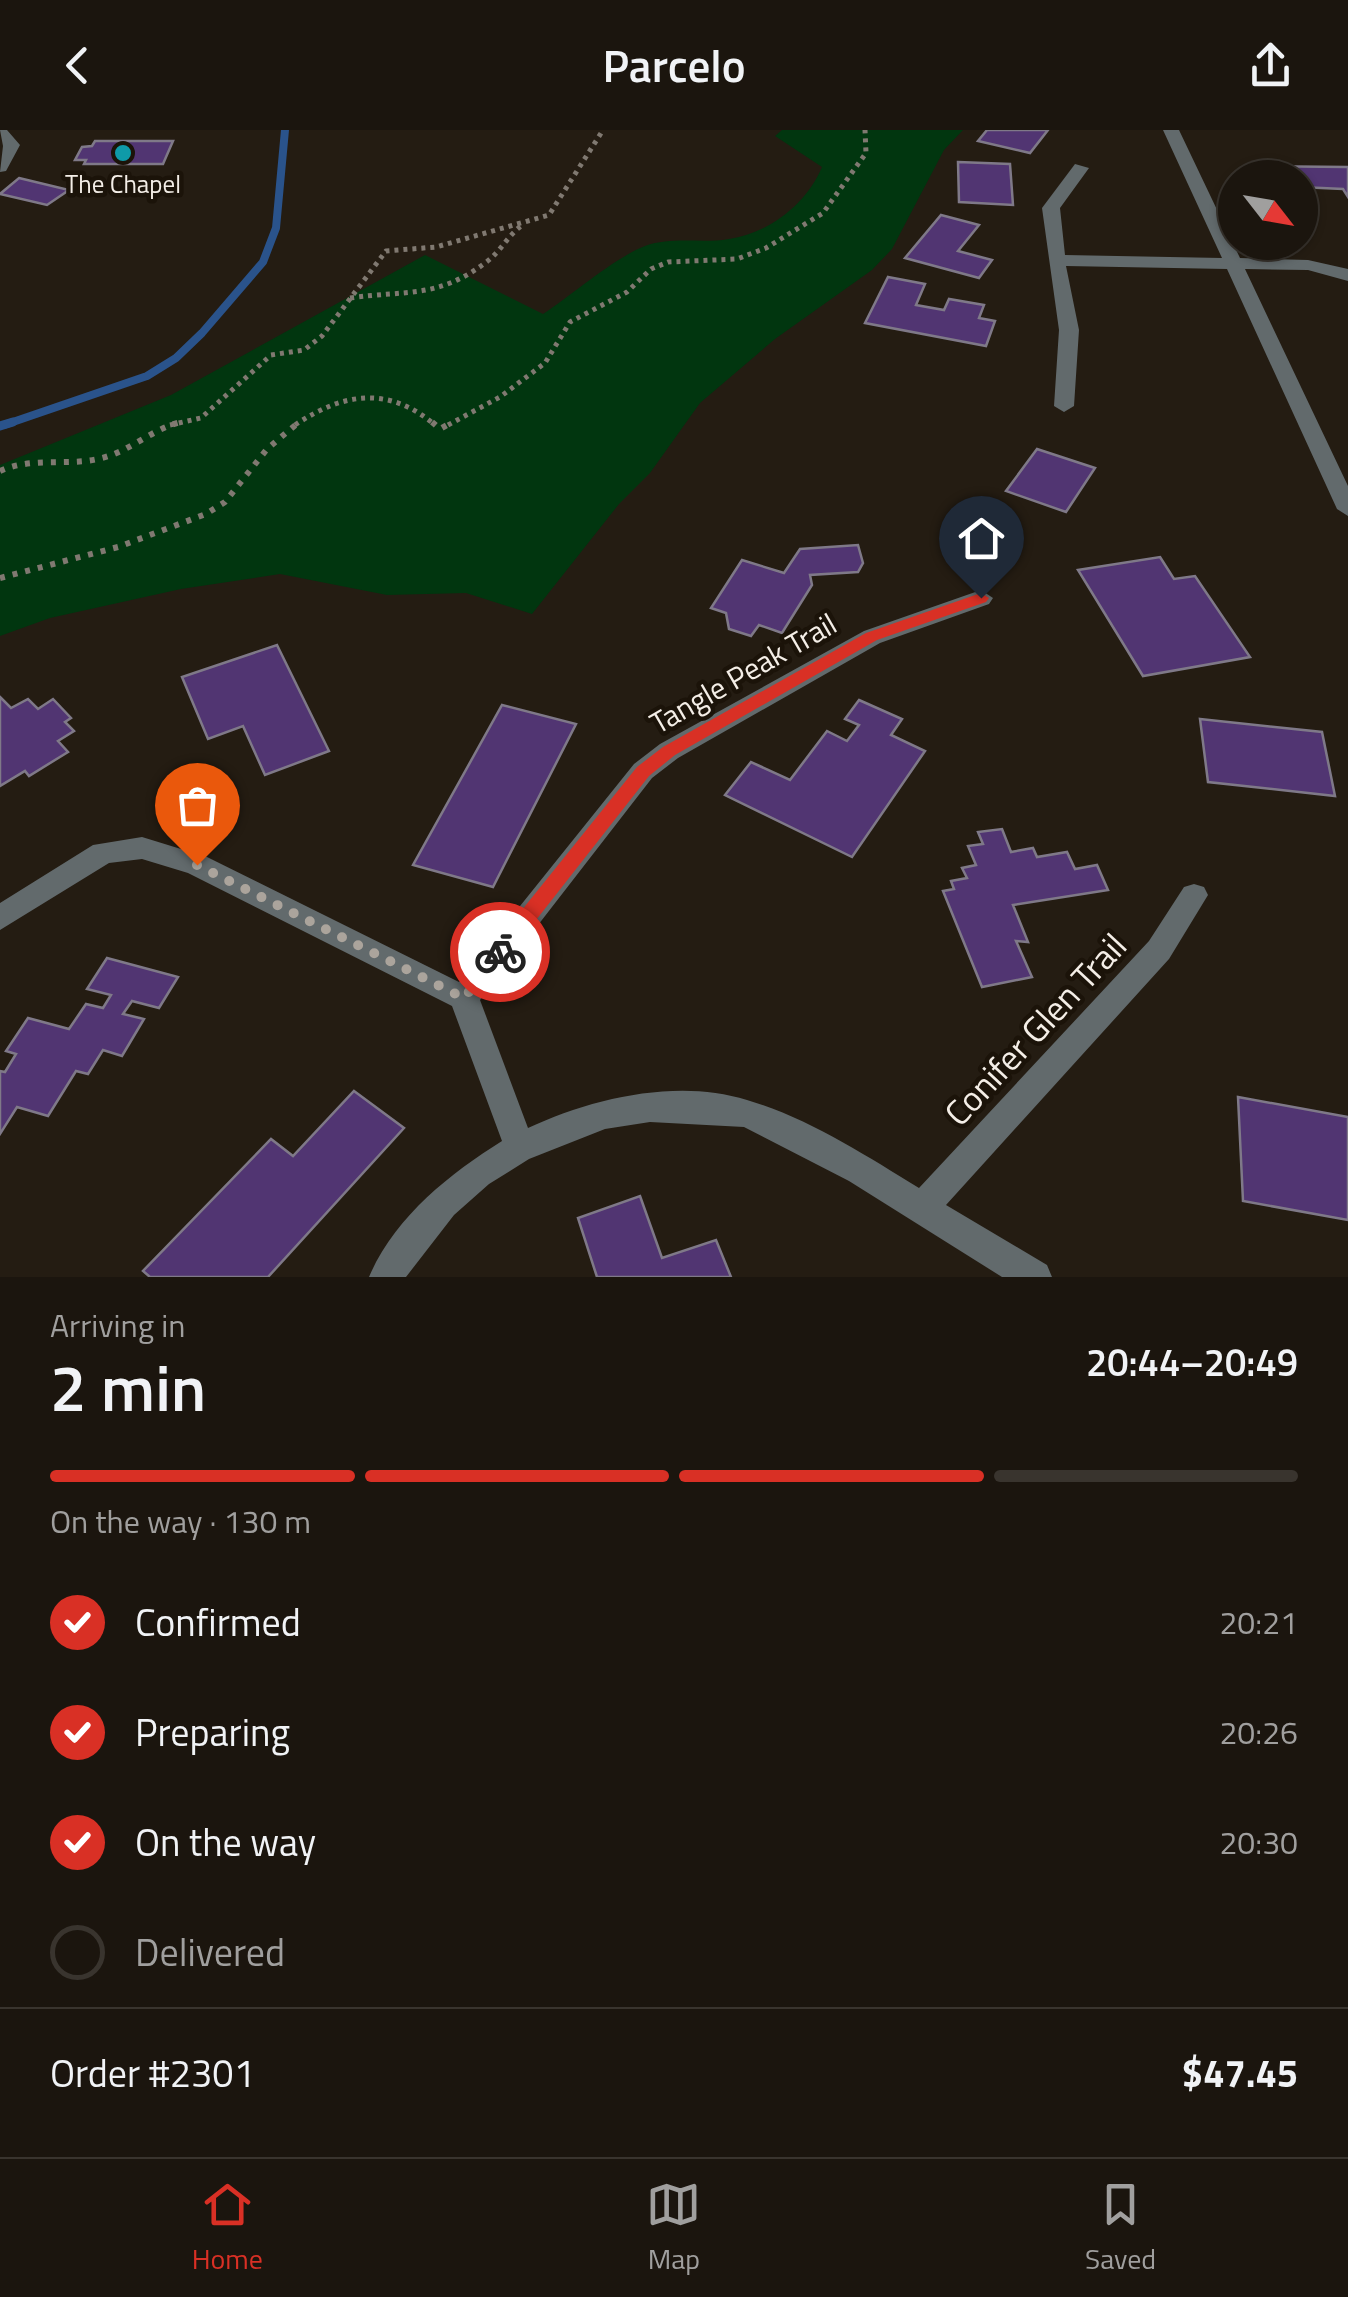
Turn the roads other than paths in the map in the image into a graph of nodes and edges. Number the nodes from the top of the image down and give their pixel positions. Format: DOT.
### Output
graph roads {
  1 [pos="1171,130"];
  2 [pos="0,132"];
  3 [pos="0,168"];
  4 [pos="1081,168"];
  5 [pos="1056,260"];
  6 [pos="1230,262"];
  7 [pos="1348,275"];
  8 [pos="1064,406"];
  9 [pos="1348,509"];
  10 [pos="981,598"];
  11 [pos="1194,895"];
  12 [pos="0,918"];
  13 [pos="464,998"];
  14 [pos="520,1145"];
  15 [pos="922,1208"];
  16 [pos="386,1277"];
  17 [pos="1035,1277"];
  1 -- 6 [label="street"];
  2 -- 3 [label="street"];
  4 -- 5 [label="street"];
  5 -- 6 [label="street"];
  5 -- 8 [label="street"];
  6 -- 7 [label="street"];
  6 -- 9 [label="street"];
  10 -- 13 [label="street, Tangle Peak Trail"];
  11 -- 15 [label="street, Conifer Glen Trail"];
  12 -- 13 [label="street"];
  13 -- 14 [label="street"];
  14 -- 15 [label="street"];
  14 -- 16 [label="street"];
  15 -- 17 [label="street"];
}
